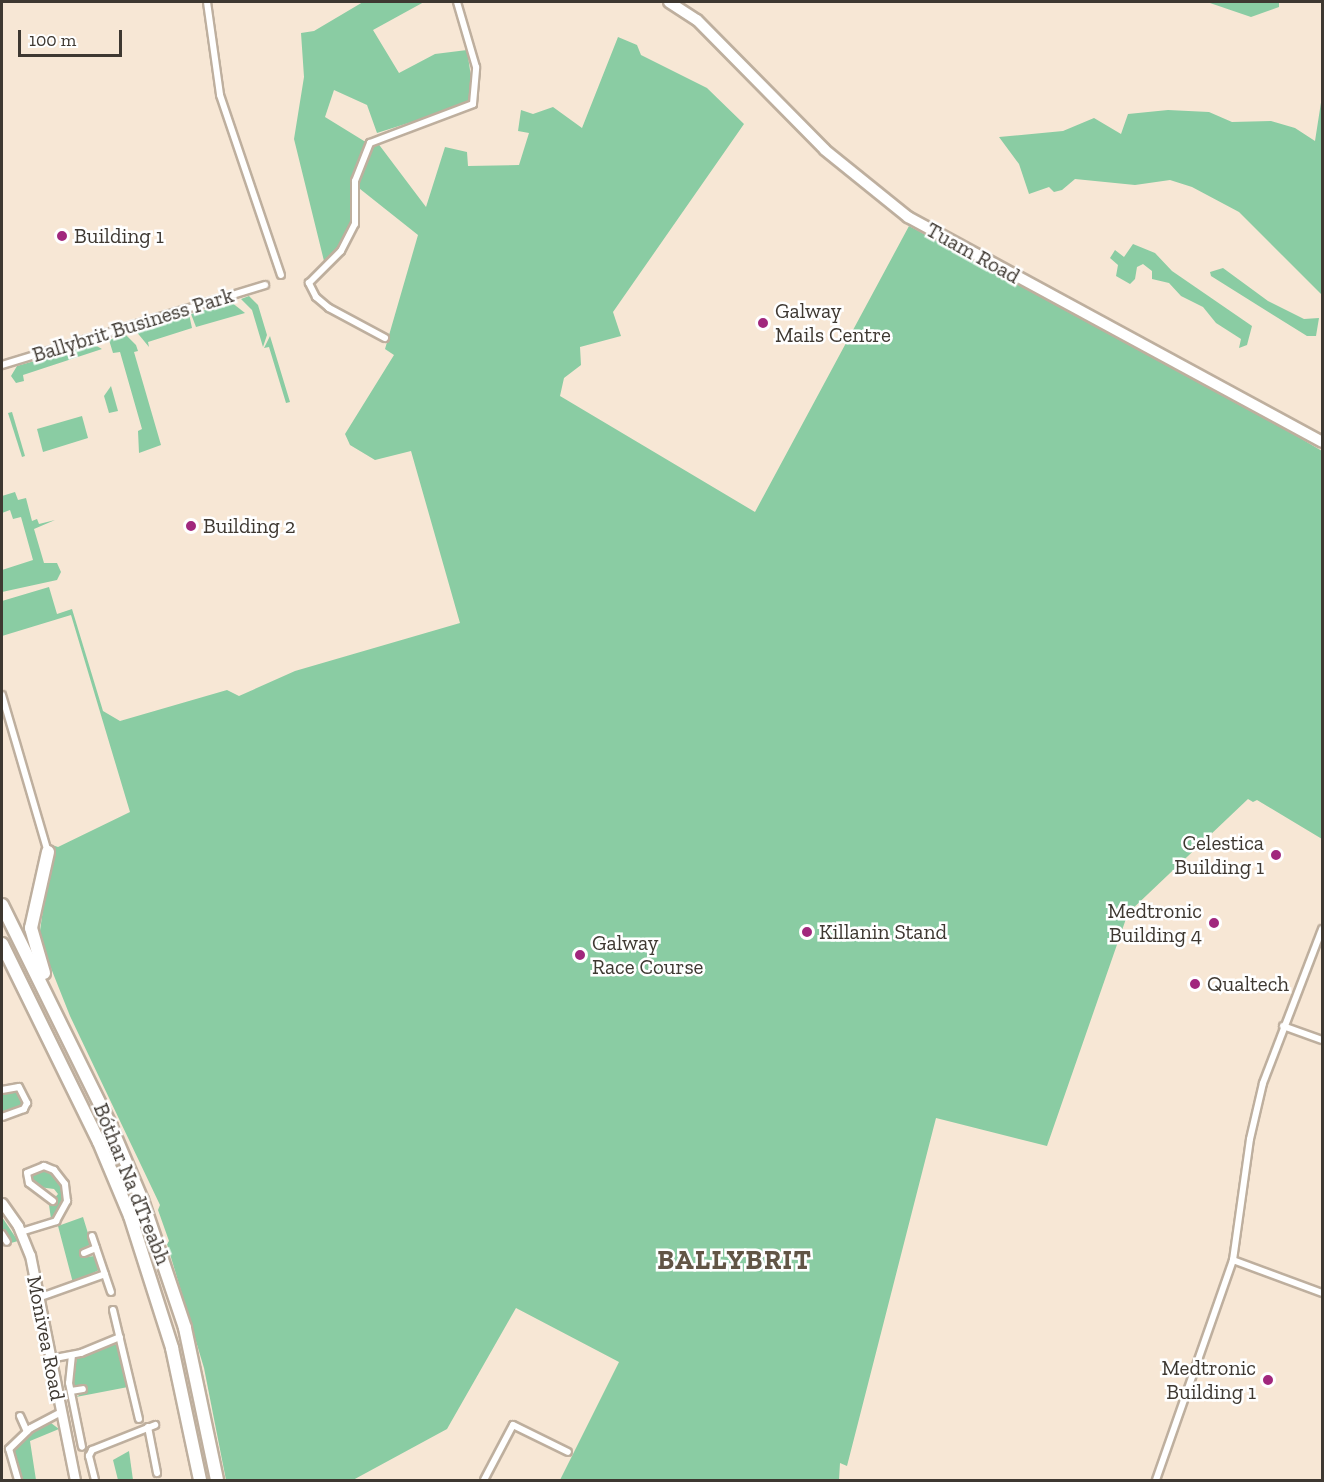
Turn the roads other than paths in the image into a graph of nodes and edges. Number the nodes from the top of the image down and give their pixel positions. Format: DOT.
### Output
graph roads {
  1 [pos="207,2"];
  2 [pos="457,2"];
  3 [pos="669,2"];
  4 [pos="280,275"];
  5 [pos="265,285"];
  6 [pos="385,339"];
  7 [pos="2,365"];
  8 [pos="1323,442"];
  9 [pos="2,695"];
  10 [pos="48,852"];
  11 [pos="2,904"];
  12 [pos="1323,929"];
  13 [pos="2,944"];
  14 [pos="1283,1026"];
  15 [pos="62,1028"];
  16 [pos="1323,1040"];
  17 [pos="2,1090"];
  18 [pos="2,1117"];
  19 [pos="54,1201"];
  20 [pos="2,1203"];
  21 [pos="21,1232"];
  22 [pos="2,1234"];
  23 [pos="92,1236"];
  24 [pos="6,1242"];
  25 [pos="96,1248"];
  26 [pos="84,1252"];
  27 [pos="1233,1260"];
  28 [pos="105,1274"];
  29 [pos="111,1292"];
  30 [pos="1323,1293"];
  31 [pos="38,1298"];
  32 [pos="113,1310"];
  33 [pos="120,1337"];
  34 [pos="72,1355"];
  35 [pos="50,1359"];
  36 [pos="83,1389"];
  37 [pos="71,1391"];
  38 [pos="61,1412"];
  39 [pos="20,1416"];
  40 [pos="139,1419"];
  41 [pos="27,1432"];
  42 [pos="82,1447"];
  43 [pos="567,1452"];
  44 [pos="156,1473"];
  45 [pos="18,1480"];
  46 [pos="75,1480"];
  47 [pos="94,1480"];
  48 [pos="200,1480"];
  49 [pos="217,1480"];
  50 [pos="484,1480"];
  51 [pos="1156,1480"];
  1 -- 4 [label="street"];
  2 -- 6 [label="street"];
  3 -- 8 [label="main road, Tuam Road"];
  5 -- 7 [label="street, Ballybrit Business Park"];
  9 -- 10 [label="street"];
  10 -- 15 [label="highway"];
  11 -- 15 [label="highway, Bóthar Na dTreabh"];
  12 -- 14 [label="street"];
  13 -- 48 [label="highway, Bóthar Na dTreabh"];
  14 -- 16 [label="street"];
  14 -- 27 [label="street"];
  15 -- 49 [label="highway, Bóthar Na dTreabh"];
  17 -- 18 [label="street"];
  19 -- 21 [label="street"];
  20 -- 21 [label="main road, Monivea Road"];
  21 -- 31 [label="main road, Monivea Road"];
  22 -- 24 [label="street"];
  23 -- 25 [label="street"];
  25 -- 26 [label="street"];
  25 -- 28 [label="street"];
  27 -- 30 [label="street"];
  27 -- 51 [label="street"];
  28 -- 29 [label="street"];
  28 -- 31 [label="street"];
  31 -- 35 [label="main road, Monivea Road"];
  32 -- 33 [label="street"];
  33 -- 34 [label="street"];
  33 -- 40 [label="street"];
  34 -- 35 [label="street"];
  34 -- 37 [label="street"];
  35 -- 38 [label="main road, Monivea Road"];
  36 -- 37 [label="street"];
  37 -- 42 [label="street"];
  38 -- 41 [label="street"];
  38 -- 46 [label="main road, Monivea Road"];
  39 -- 41 [label="street"];
  41 -- 45 [label="street"];
  43 -- 50 [label="street"];
  44 -- 47 [label="street"];
}
